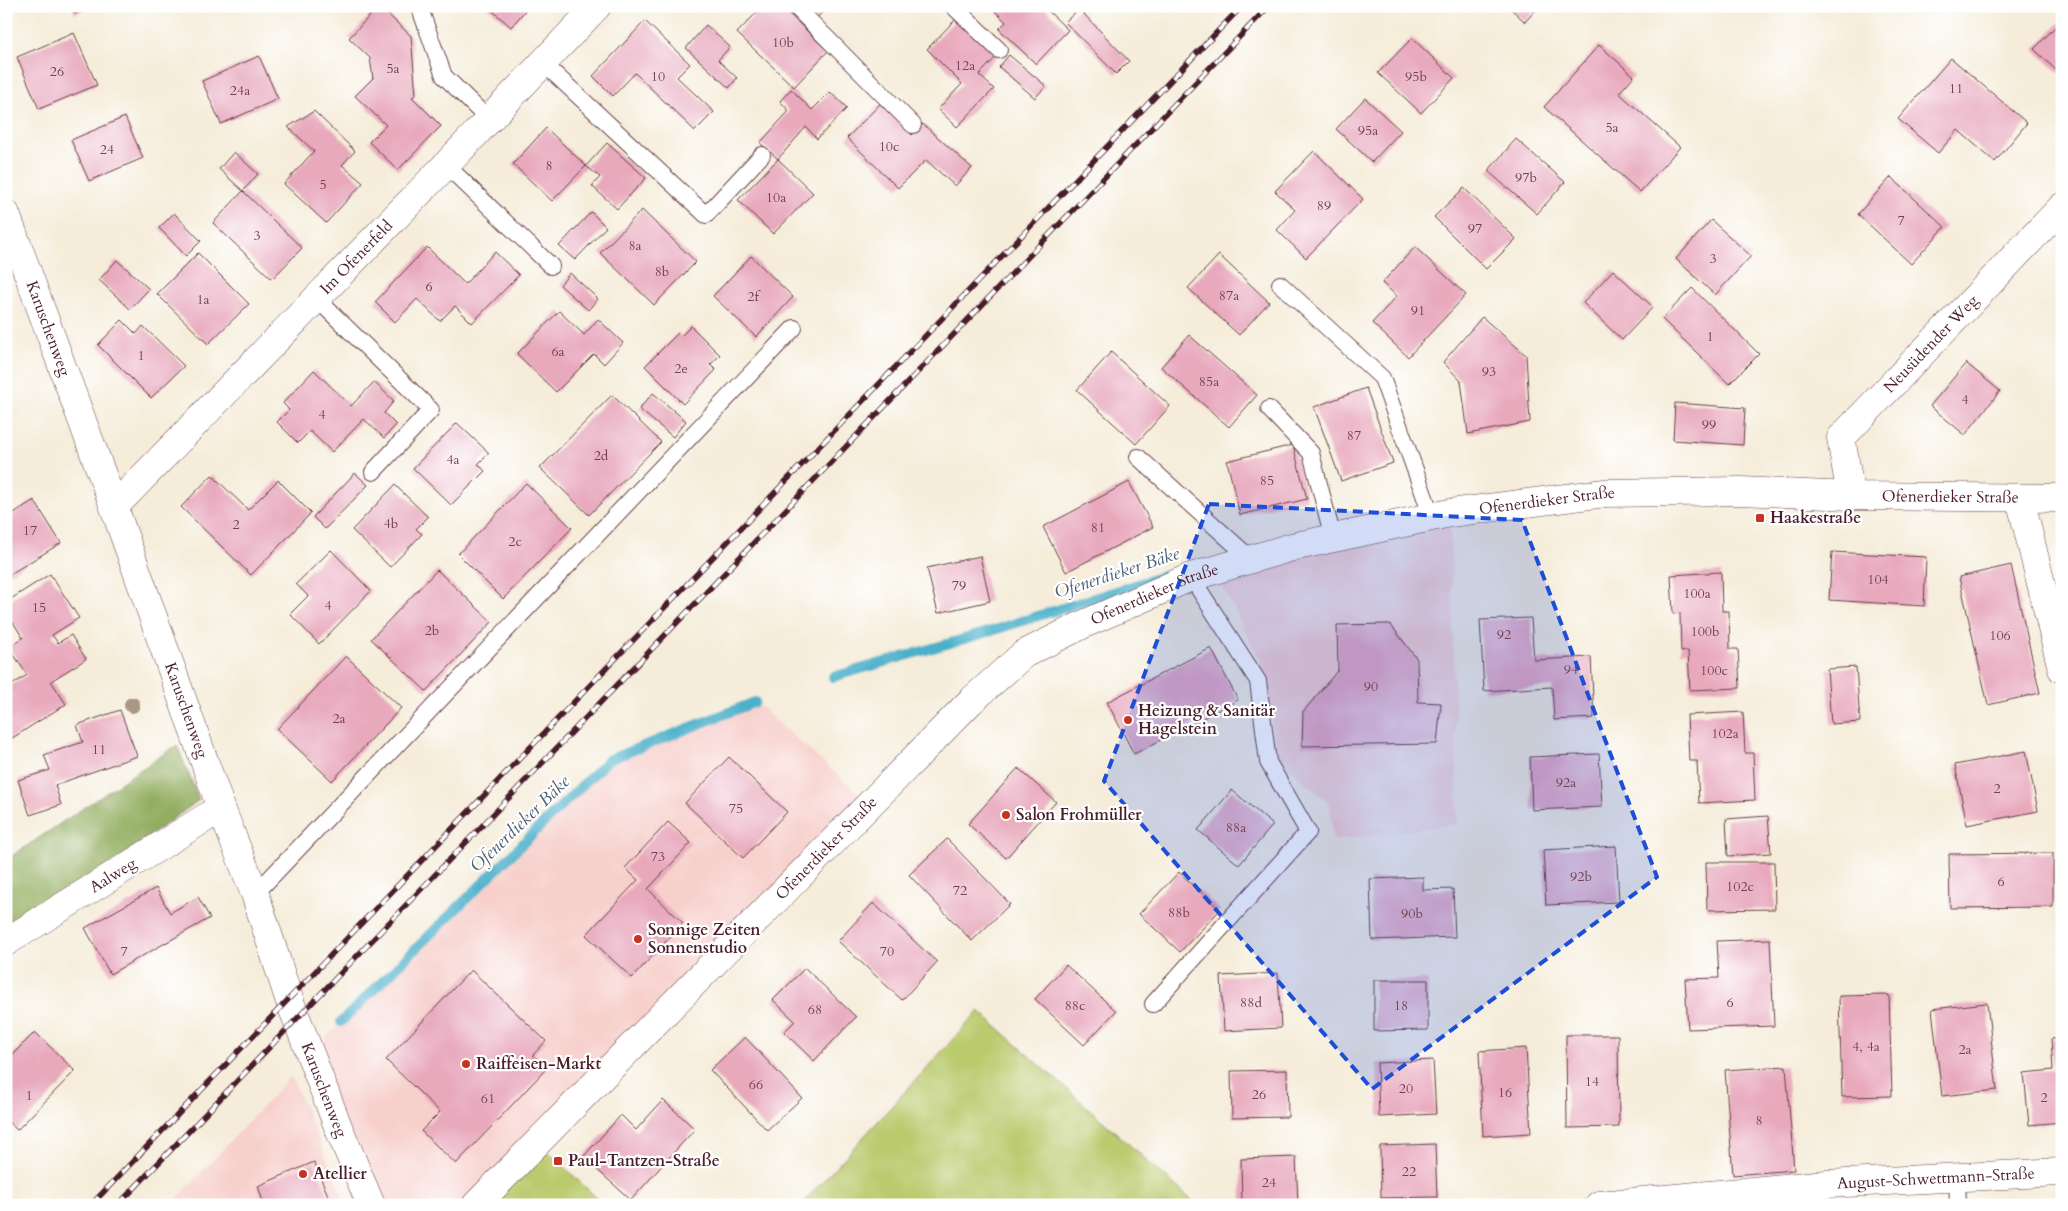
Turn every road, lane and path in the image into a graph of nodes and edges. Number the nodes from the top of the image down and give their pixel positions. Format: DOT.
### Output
graph roads {
  1 [pos="419,6"];
  2 [pos="795,6"];
  3 [pos="954,6"];
  4 [pos="594,7"];
  5 [pos="999,50"];
  6 [pos="543,63"];
  7 [pos="490,120"];
  8 [pos="914,124"];
  9 [pos="762,155"];
  10 [pos="446,165"];
  11 [pos="2062,207"];
  12 [pos="6,214"];
  13 [pos="12,248"];
  14 [pos="551,266"];
  15 [pos="1280,284"];
  16 [pos="316,298"];
  17 [pos="794,328"];
  18 [pos="1269,409"];
  19 [pos="1138,457"];
  20 [pos="373,472"];
  21 [pos="1851,496"];
  22 [pos="2020,498"];
  23 [pos="2062,498"];
  24 [pos="114,507"];
  25 [pos="1432,517"];
  26 [pos="1334,538"];
  27 [pos="1252,558"];
  28 [pos="1191,577"];
  29 [pos="2062,670"];
  30 [pos="221,808"];
  31 [pos="255,894"];
  32 [pos="6,942"];
  33 [pos="1153,1004"];
  34 [pos="2062,1172"];
  35 [pos="1957,1178"];
  36 [pos="371,1205"];
  37 [pos="476,1205"];
  38 [pos="1599,1205"];
  39 [pos="1958,1205"];
  1 -- 7 [label="lane"];
  2 -- 8 [label="lane"];
  3 -- 5 [label="lane"];
  4 -- 6 [label="street, Im Ofenerfeld"];
  6 -- 7 [label="street, Im Ofenerfeld"];
  6 -- 9 [label="lane"];
  7 -- 10 [label="street, Im Ofenerfeld"];
  10 -- 14 [label="lane"];
  10 -- 16 [label="street, Im Ofenerfeld"];
  11 -- 21 [label="street, Neusüdender Weg"];
  12 -- 13 [label="street, Karuschenweg"];
  13 -- 24 [label="street, Karuschenweg"];
  15 -- 25 [label="lane"];
  16 -- 20 [label="lane"];
  16 -- 24 [label="street, Im Ofenerfeld"];
  17 -- 31 [label="lane"];
  18 -- 26 [label="lane"];
  19 -- 27 [label="lane"];
  21 -- 22 [label="street, Ofenerdieker Straße"];
  21 -- 25 [label="street, Ofenerdieker Straße"];
  22 -- 23 [label="street, Ofenerdieker Straße"];
  22 -- 29 [label="street"];
  24 -- 30 [label="street, Karuschenweg"];
  25 -- 26 [label="street, Ofenerdieker Straße"];
  26 -- 27 [label="street, Ofenerdieker Straße"];
  27 -- 28 [label="street, Ofenerdieker Straße"];
  28 -- 33 [label="lane"];
  28 -- 37 [label="street, Ofenerdieker Straße"];
  30 -- 31 [label="street, Karuschenweg"];
  30 -- 32 [label="street, Aalweg"];
  31 -- 36 [label="street, Karuschenweg"];
  34 -- 35 [label="street, August-Schwettmann-Straße"];
  35 -- 38 [label="street, August-Schwettmann-Straße"];
  35 -- 39 [label="lane"];
}
